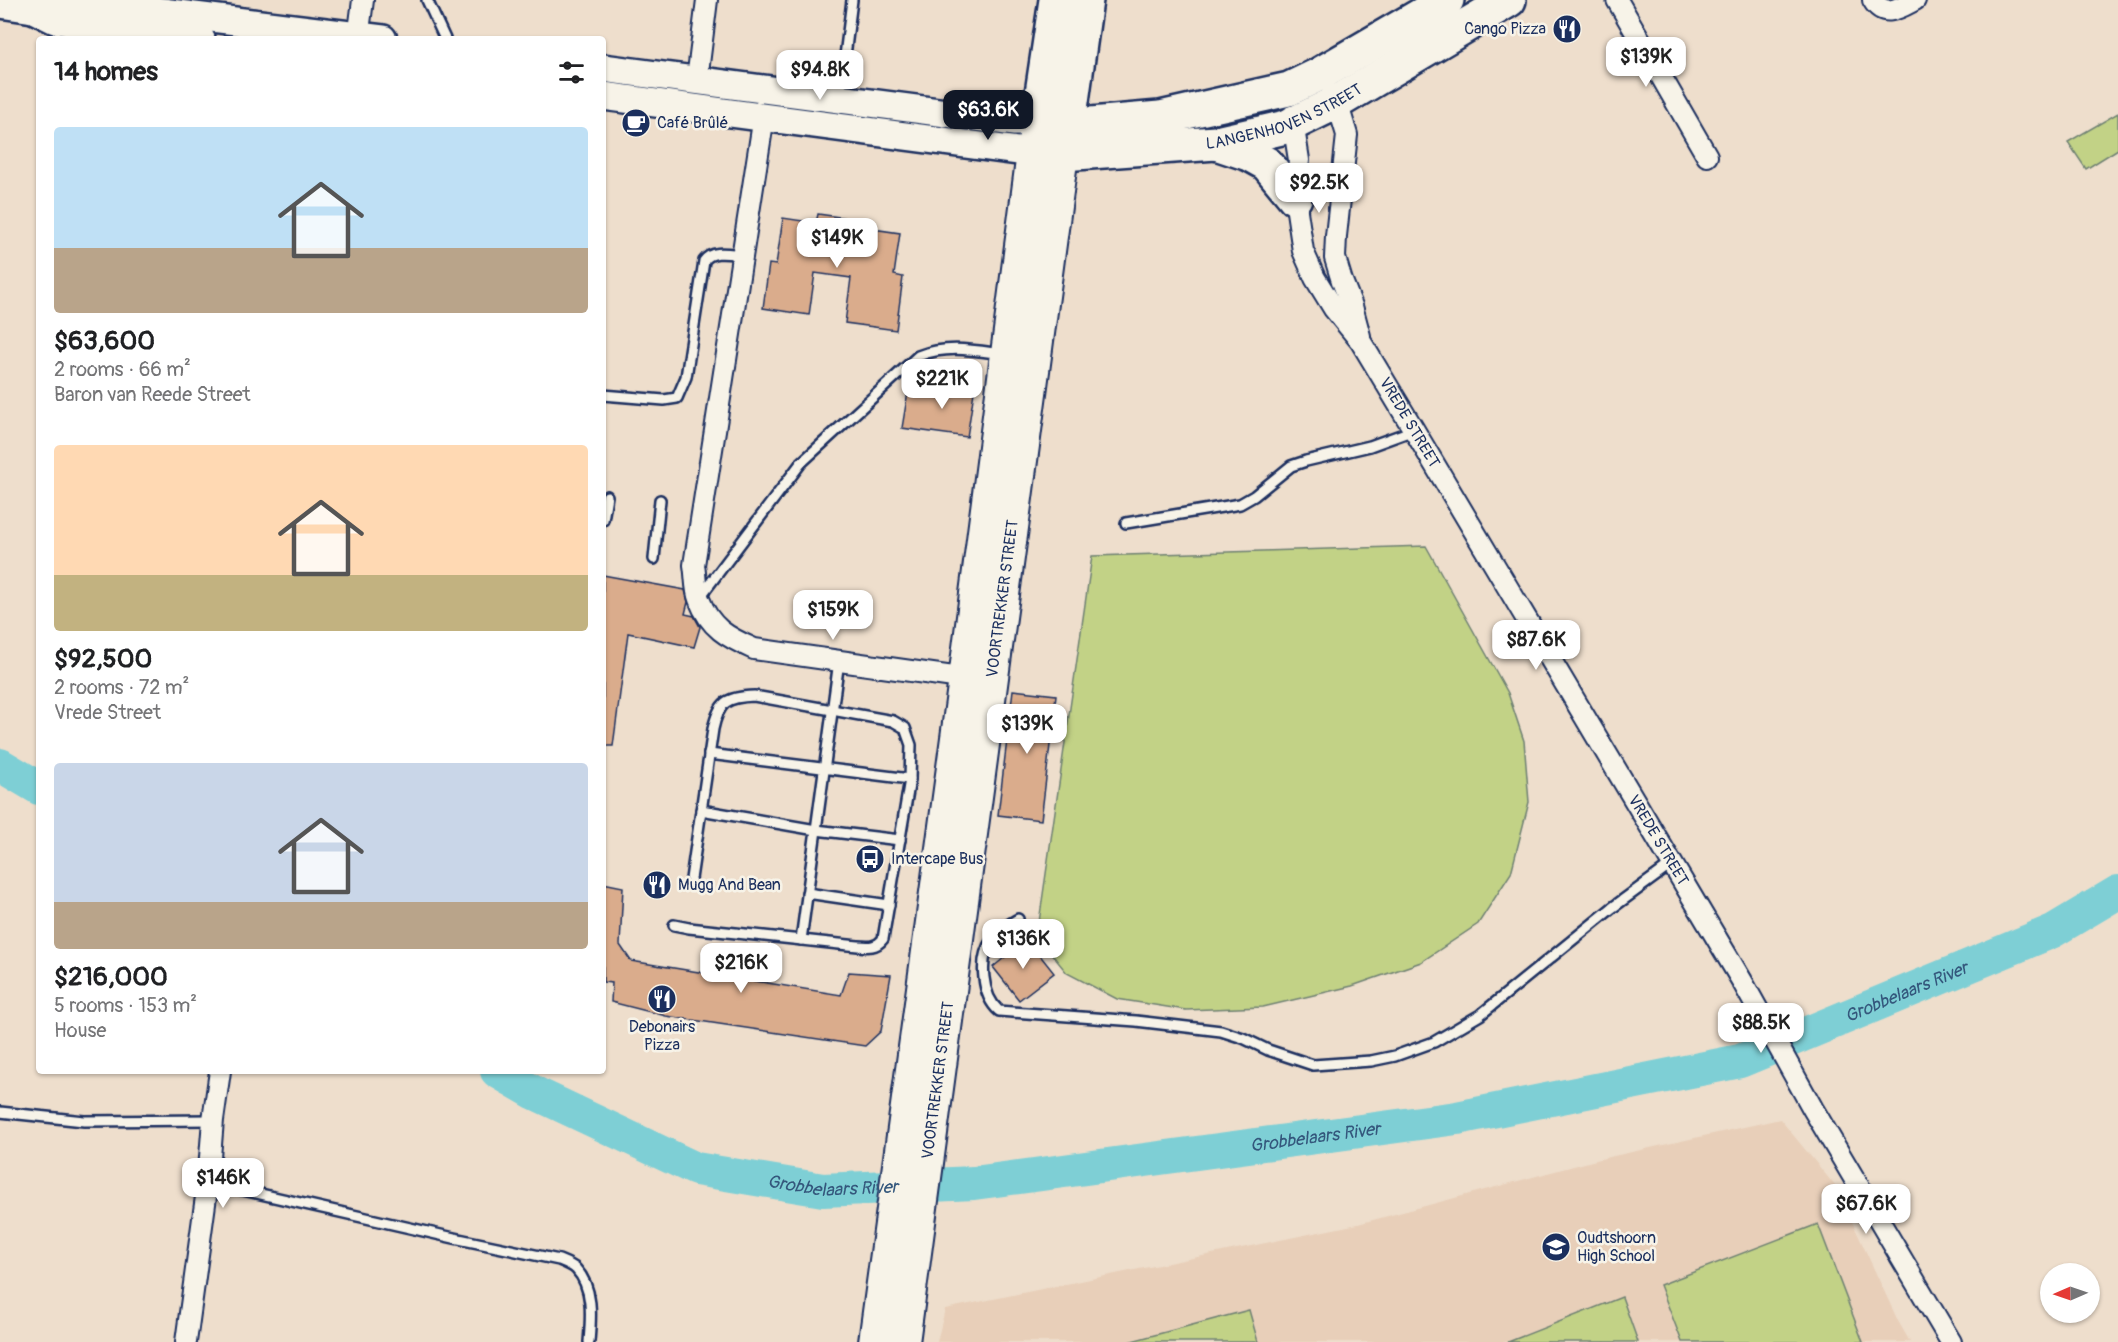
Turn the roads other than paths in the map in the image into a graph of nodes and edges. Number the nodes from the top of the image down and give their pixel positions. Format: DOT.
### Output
graph roads {
  1 [pos="363,0"];
  2 [pos="427,0"];
  3 [pos="707,0"];
  4 [pos="852,0"];
  5 [pos="1056,0"];
  6 [pos="1086,0"];
  7 [pos="1447,0"];
  8 [pos="1509,0"];
  9 [pos="1617,0"];
  10 [pos="1873,0"];
  11 [pos="1915,0"];
  12 [pos="0,4"];
  13 [pos="33,4"];
  14 [pos="178,36"];
  15 [pos="350,36"];
  16 [pos="366,36"];
  17 [pos="445,36"];
  18 [pos="606,68"];
  19 [pos="1320,74"];
  20 [pos="697,80"];
  21 [pos="1289,89"];
  22 [pos="606,96"];
  23 [pos="840,99"];
  24 [pos="1337,102"];
  25 [pos="764,116"];
  26 [pos="1293,124"];
  27 [pos="1051,138"];
  28 [pos="1216,143"];
  29 [pos="1707,156"];
  30 [pos="1295,198"];
  31 [pos="743,255"];
  32 [pos="1361,342"];
  33 [pos="1007,355"];
  34 [pos="606,395"];
  35 [pos="1414,430"];
  36 [pos="607,496"];
  37 [pos="660,500"];
  38 [pos="606,502"];
  39 [pos="1125,523"];
  40 [pos="654,560"];
  41 [pos="699,598"];
  42 [pos="839,661"];
  43 [pos="979,681"];
  44 [pos="832,710"];
  45 [pos="709,754"];
  46 [pos="824,768"];
  47 [pos="910,779"];
  48 [pos="701,810"];
  49 [pos="816,830"];
  50 [pos="900,840"];
  51 [pos="1672,864"];
  52 [pos="691,879"];
  53 [pos="807,893"];
  54 [pos="889,905"];
  55 [pos="1018,919"];
  56 [pos="674,925"];
  57 [pos="801,940"];
  58 [pos="220,1074"];
  59 [pos="0,1112"];
  60 [pos="213,1120"];
  61 [pos="208,1182"];
  62 [pos="902,1249"];
  63 [pos="186,1342"];
  64 [pos="589,1342"];
  65 [pos="875,1342"];
  66 [pos="903,1342"];
  67 [pos="1951,1342"];
  1 -- 16 [label="street"];
  2 -- 17 [label="lane"];
  3 -- 20 [label="street"];
  4 -- 23 [label="lane"];
  5 -- 27 [label="highway, VOORTREKKER STREET"];
  6 -- 27 [label="highway, VOORTREKKER STREET"];
  7 -- 19 [label="highway, LANGENHOVEN STREET"];
  8 -- 24 [label="highway, LANGENHOVEN STREET"];
  9 -- 29 [label="street"];
  10 -- 11 [label="street"];
  12 -- 13 [label="main road"];
  13 -- 14 [label="main road"];
  13 -- 15 [label="main road"];
  18 -- 20 [label="main road"];
  19 -- 21 [label="highway, LANGENHOVEN STREET"];
  19 -- 24 [label="street, VREDE STREET"];
  20 -- 23 [label="main road"];
  21 -- 26 [label="street, VREDE STREET"];
  21 -- 27 [label="highway, LANGENHOVEN STREET"];
  22 -- 25 [label="main road"];
  23 -- 27 [label="main road"];
  24 -- 26 [label="highway, LANGENHOVEN STREET"];
  24 -- 32 [label="street, VREDE STREET"];
  25 -- 27 [label="main road"];
  25 -- 31 [label="street"];
  26 -- 28 [label="highway, LANGENHOVEN STREET"];
  26 -- 30 [label="street, VREDE STREET"];
  27 -- 28 [label="highway, LANGENHOVEN STREET"];
  27 -- 33 [label="main road, VOORTREKKER STREET"];
  27 -- 43 [label="main road, VOORTREKKER STREET"];
  28 -- 30 [label="highway"];
  30 -- 32 [label="street, VREDE STREET"];
  31 -- 34 [label="lane"];
  31 -- 41 [label="street"];
  32 -- 35 [label="street, VREDE STREET"];
  33 -- 41 [label="lane"];
  33 -- 43 [label="main road, VOORTREKKER STREET"];
  35 -- 39 [label="lane"];
  35 -- 51 [label="street, VREDE STREET"];
  36 -- 38 [label="lane"];
  37 -- 40 [label="lane"];
  41 -- 42 [label="street"];
  42 -- 43 [label="street"];
  42 -- 44 [label="lane"];
  43 -- 62 [label="main road, VOORTREKKER STREET"];
  44 -- 45 [label="lane"];
  44 -- 46 [label="lane"];
  44 -- 47 [label="lane"];
  45 -- 46 [label="lane"];
  45 -- 48 [label="lane"];
  46 -- 47 [label="lane"];
  46 -- 49 [label="lane"];
  47 -- 50 [label="lane"];
  48 -- 49 [label="lane"];
  48 -- 52 [label="lane"];
  49 -- 50 [label="lane"];
  49 -- 53 [label="lane"];
  50 -- 54 [label="lane"];
  51 -- 55 [label="lane"];
  51 -- 67 [label="street, VREDE STREET"];
  53 -- 54 [label="lane"];
  53 -- 57 [label="lane"];
  54 -- 57 [label="lane"];
  56 -- 57 [label="lane"];
  58 -- 60 [label="street"];
  59 -- 60 [label="lane"];
  60 -- 61 [label="street"];
  61 -- 63 [label="street"];
  61 -- 64 [label="lane"];
  62 -- 65 [label="main road, VOORTREKKER STREET"];
  62 -- 66 [label="main road, VOORTREKKER STREET"];
}
